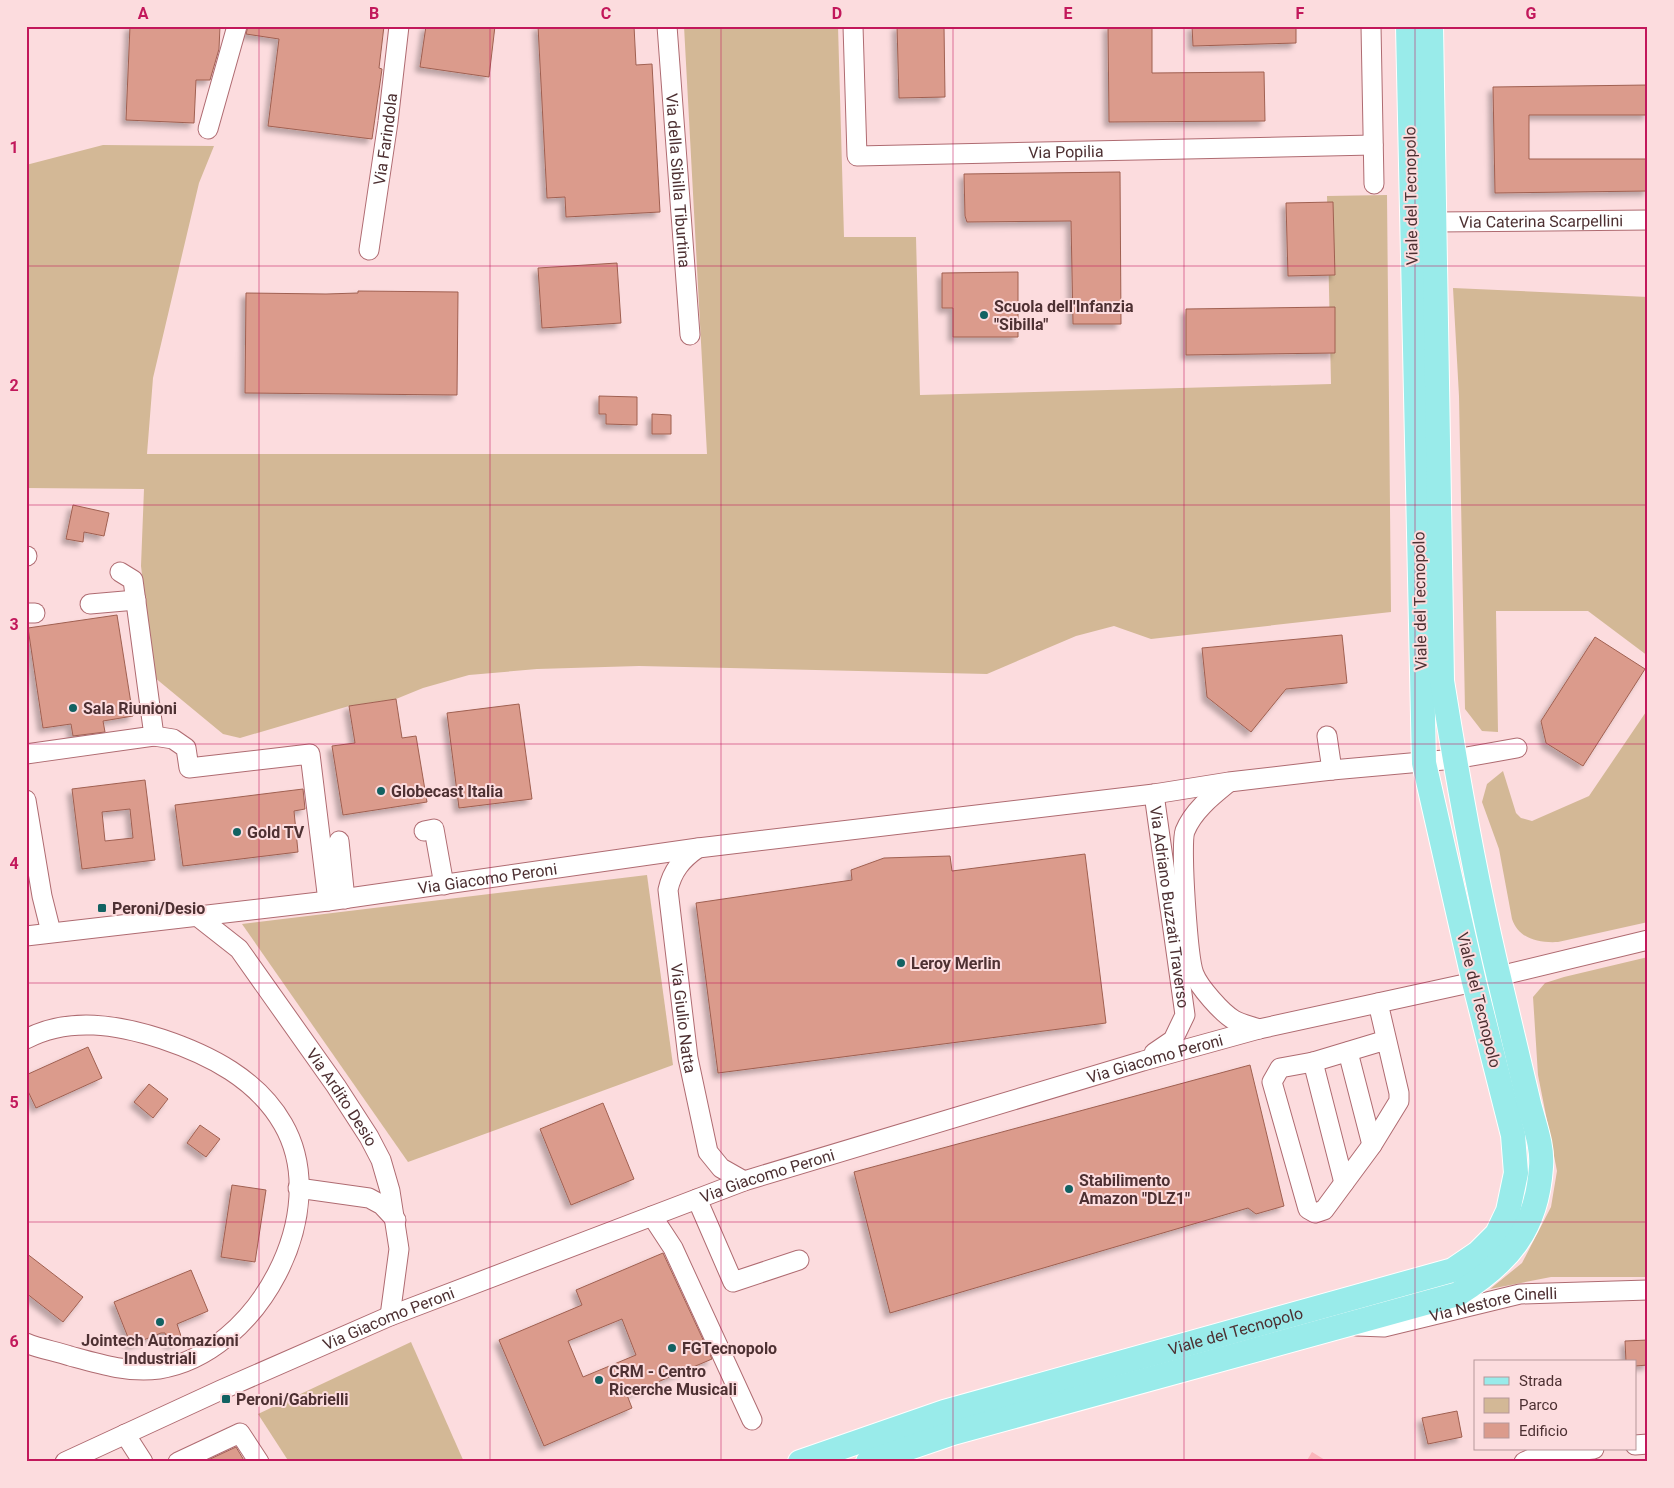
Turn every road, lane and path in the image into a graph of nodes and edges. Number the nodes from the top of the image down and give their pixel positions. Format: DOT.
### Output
graph roads {
  1 [pos="238,26"];
  2 [pos="399,26"];
  3 [pos="667,26"];
  4 [pos="853,26"];
  5 [pos="1371,26"];
  6 [pos="1408,26"];
  7 [pos="1431,26"];
  8 [pos="208,129"];
  9 [pos="1373,145"];
  10 [pos="1374,184"];
  11 [pos="1648,220"];
  12 [pos="1434,222"];
  13 [pos="369,250"];
  14 [pos="690,335"];
  15 [pos="120,572"];
  16 [pos="136,600"];
  17 [pos="90,604"];
  18 [pos="154,736"];
  19 [pos="1327,736"];
  20 [pos="1517,748"];
  21 [pos="26,754"];
  22 [pos="1455,760"];
  23 [pos="1424,763"];
  24 [pos="1332,770"];
  25 [pos="1229,782"];
  26 [pos="1154,794"];
  27 [pos="26,800"];
  28 [pos="26,804"];
  29 [pos="424,831"];
  30 [pos="340,841"];
  31 [pos="30,844"];
  32 [pos="698,848"];
  33 [pos="444,884"];
  34 [pos="337,900"];
  35 [pos="197,916"];
  36 [pos="51,932"];
  37 [pos="26,936"];
  38 [pos="1648,940"];
  39 [pos="1498,976"];
  40 [pos="1474,982"];
  41 [pos="1378,1003"];
  42 [pos="1259,1029"];
  43 [pos="26,1038"];
  44 [pos="1386,1040"];
  45 [pos="1348,1052"];
  46 [pos="1143,1061"];
  47 [pos="1313,1062"];
  48 [pos="1372,1145"];
  49 [pos="744,1181"];
  50 [pos="1344,1183"];
  51 [pos="298,1188"];
  52 [pos="697,1199"];
  53 [pos="652,1216"];
  54 [pos="396,1220"];
  55 [pos="798,1260"];
  56 [pos="1648,1290"];
  57 [pos="390,1316"];
  58 [pos="1341,1325"];
  59 [pos="26,1343"];
  60 [pos="752,1420"];
  61 [pos="125,1434"];
  62 [pos="1584,1450"];
  63 [pos="66,1462"];
  64 [pos="143,1462"];
  65 [pos="178,1462"];
  66 [pos="259,1462"];
  67 [pos="800,1462"];
  68 [pos="868,1462"];
  69 [pos="1524,1462"];
  1 -- 8 [label="street"];
  2 -- 13 [label="street, Via Farindola"];
  3 -- 14 [label="street, Via della Sibilla Tiburtina"];
  4 -- 9 [label="street, Via Popilia"];
  5 -- 9 [label="street"];
  6 -- 23 [label="main road, Viale del Tecnopolo"];
  7 -- 12 [label="main road, Viale del Tecnopolo"];
  9 -- 10 [label="street"];
  11 -- 12 [label="street, Via Caterina Scarpellini"];
  12 -- 22 [label="main road, Viale del Tecnopolo"];
  15 -- 16 [label="street"];
  16 -- 17 [label="street"];
  16 -- 18 [label="street"];
  18 -- 21 [label="street"];
  18 -- 34 [label="street"];
  19 -- 24 [label="street"];
  20 -- 22 [label="street, Via Giacomo Peroni"];
  22 -- 23 [label="street, Via Giacomo Peroni"];
  22 -- 39 [label="main road, Viale del Tecnopolo"];
  23 -- 24 [label="street, Via Giacomo Peroni"];
  23 -- 40 [label="main road, Viale del Tecnopolo"];
  24 -- 25 [label="street, Via Giacomo Peroni"];
  25 -- 26 [label="street, Via Giacomo Peroni"];
  25 -- 42 [label="street, Via Adriano Buzzati Traverso"];
  26 -- 32 [label="street, Via Giacomo Peroni"];
  26 -- 46 [label="street, Via Adriano Buzzati Traverso"];
  27 -- 28 [label="street"];
  28 -- 31 [label="street"];
  29 -- 33 [label="street"];
  30 -- 34 [label="street"];
  31 -- 36 [label="street"];
  32 -- 33 [label="street, Via Giacomo Peroni"];
  32 -- 49 [label="street, Via Giulio Natta"];
  33 -- 34 [label="street, Via Giacomo Peroni"];
  34 -- 35 [label="street, Via Giacomo Peroni"];
  35 -- 36 [label="street, Via Giacomo Peroni"];
  35 -- 54 [label="street, Via Ardito Desio"];
  36 -- 37 [label="street, Via Giacomo Peroni"];
  38 -- 39 [label="street, Via Giacomo Peroni"];
  39 -- 40 [label="street, Via Giacomo Peroni"];
  39 -- 58 [label="main road, Viale del Tecnopolo"];
  40 -- 41 [label="street, Via Giacomo Peroni"];
  40 -- 67 [label="main road, Viale del Tecnopolo"];
  41 -- 42 [label="street, Via Giacomo Peroni"];
  41 -- 44 [label="street"];
  42 -- 46 [label="street, Via Giacomo Peroni"];
  43 -- 51 [label="street"];
  44 -- 45 [label="street"];
  44 -- 48 [label="street"];
  45 -- 47 [label="street"];
  45 -- 48 [label="street"];
  46 -- 49 [label="street, Via Giacomo Peroni"];
  47 -- 50 [label="street"];
  47 -- 50 [label="street"];
  48 -- 50 [label="street"];
  49 -- 52 [label="street, Via Giacomo Peroni"];
  51 -- 54 [label="street"];
  51 -- 59 [label="street"];
  52 -- 53 [label="street, Via Giacomo Peroni"];
  52 -- 55 [label="street"];
  53 -- 57 [label="street, Via Giacomo Peroni"];
  53 -- 60 [label="street"];
  54 -- 57 [label="street, Via Ardito Desio"];
  56 -- 58 [label="street, Via Nestore Cinelli"];
  57 -- 61 [label="street, Via Giacomo Peroni"];
  58 -- 68 [label="main road, Viale del Tecnopolo"];
  61 -- 63 [label="street, Via Giacomo Peroni"];
  61 -- 64 [label="street"];
  62 -- 69 [label="street"];
  65 -- 66 [label="street"];
}
